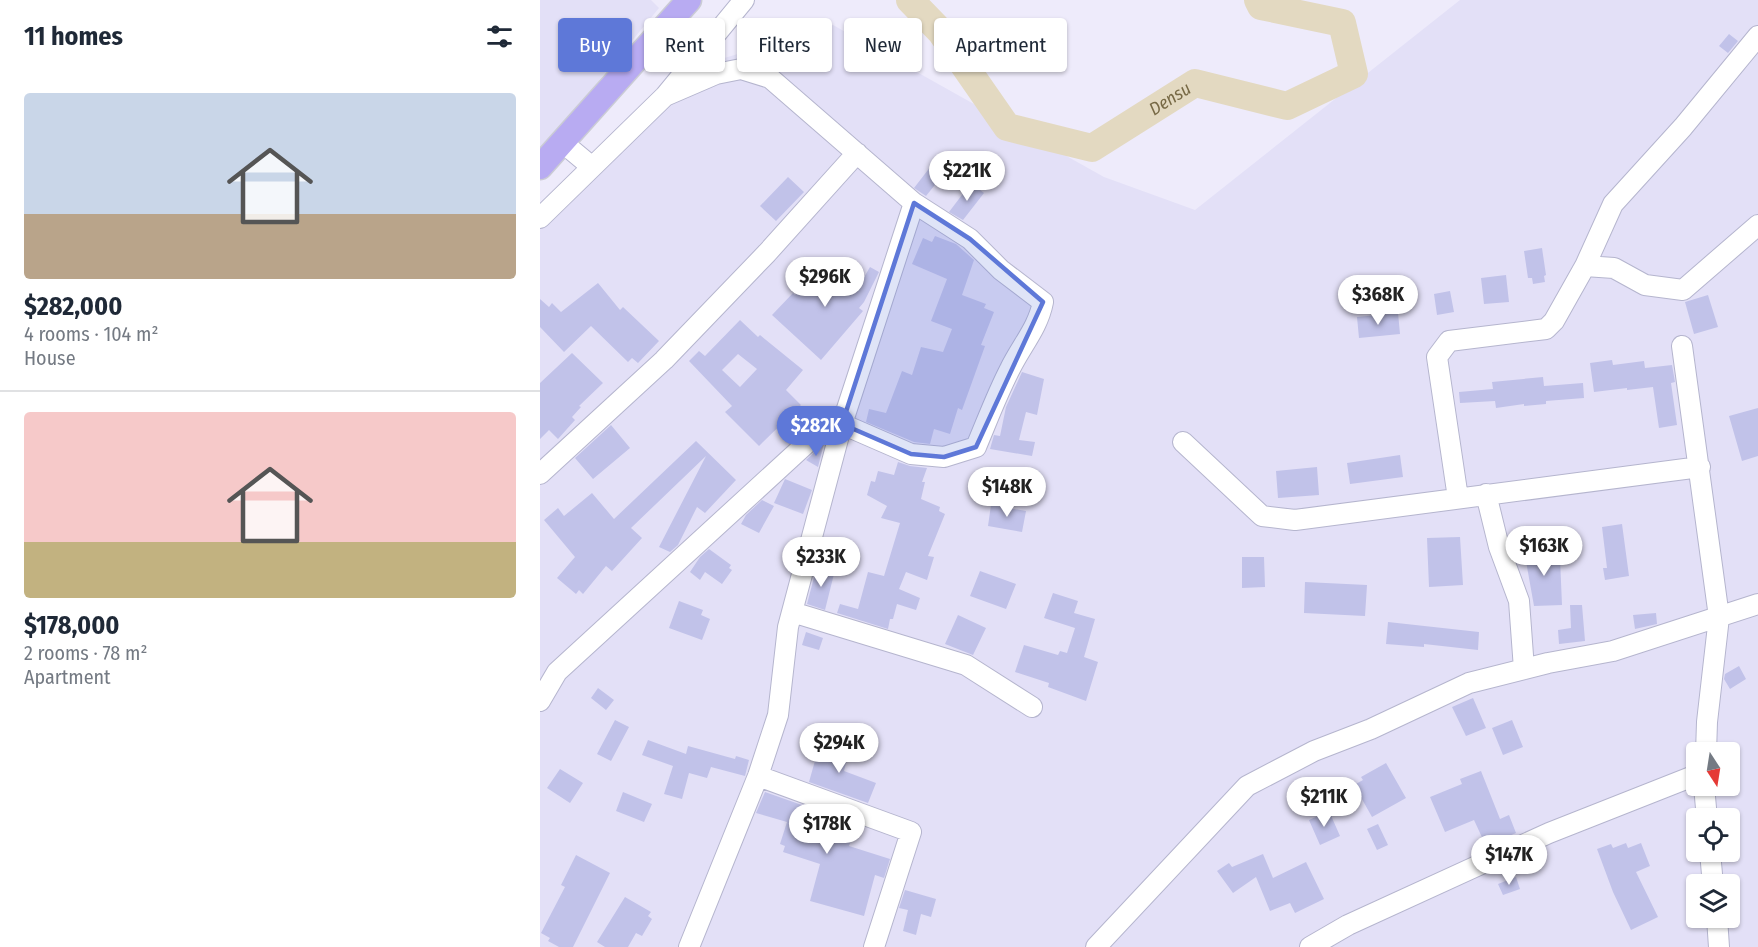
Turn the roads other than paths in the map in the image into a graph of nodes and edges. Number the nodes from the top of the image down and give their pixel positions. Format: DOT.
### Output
graph roads {
  1 [pos="689,0"];
  2 [pos="744,0"];
  3 [pos="1758,36"];
  4 [pos="665,96"];
  5 [pos="562,142"];
  6 [pos="857,153"];
  7 [pos="540,167"];
  8 [pos="592,167"];
  9 [pos="914,203"];
  10 [pos="540,218"];
  11 [pos="1758,225"];
  12 [pos="1585,266"];
  13 [pos="1682,346"];
  14 [pos="842,424"];
  15 [pos="1183,442"];
  16 [pos="1700,467"];
  17 [pos="540,474"];
  18 [pos="1486,494"];
  19 [pos="1458,498"];
  20 [pos="1758,604"];
  21 [pos="792,612"];
  22 [pos="1719,617"];
  23 [pos="1524,669"];
  24 [pos="540,701"];
  25 [pos="1032,707"];
  26 [pos="1706,742"];
  27 [pos="758,776"];
  28 [pos="1686,779"];
  29 [pos="1718,928"];
  30 [pos="689,947"];
  31 [pos="874,947"];
  32 [pos="1096,947"];
  33 [pos="1310,947"];
  34 [pos="1719,947"];
  1 -- 5 [label="main road"];
  2 -- 4 [label="street"];
  3 -- 12 [label="street"];
  4 -- 6 [label="street"];
  4 -- 8 [label="street"];
  5 -- 7 [label="main road"];
  5 -- 8 [label="street"];
  6 -- 9 [label="street"];
  6 -- 17 [label="street"];
  8 -- 10 [label="street"];
  9 -- 14 [label="street"];
  9 -- 14 [label="street"];
  11 -- 12 [label="street"];
  12 -- 19 [label="street"];
  13 -- 16 [label="street"];
  14 -- 21 [label="street"];
  14 -- 24 [label="street"];
  15 -- 19 [label="street"];
  16 -- 18 [label="street"];
  16 -- 22 [label="street"];
  18 -- 19 [label="street"];
  18 -- 23 [label="street"];
  20 -- 22 [label="street"];
  21 -- 25 [label="street"];
  21 -- 27 [label="street"];
  22 -- 23 [label="street"];
  22 -- 26 [label="street"];
  23 -- 32 [label="street"];
  27 -- 30 [label="street"];
  27 -- 31 [label="street"];
  28 -- 33 [label="street"];
  29 -- 34 [label="street"];
}
